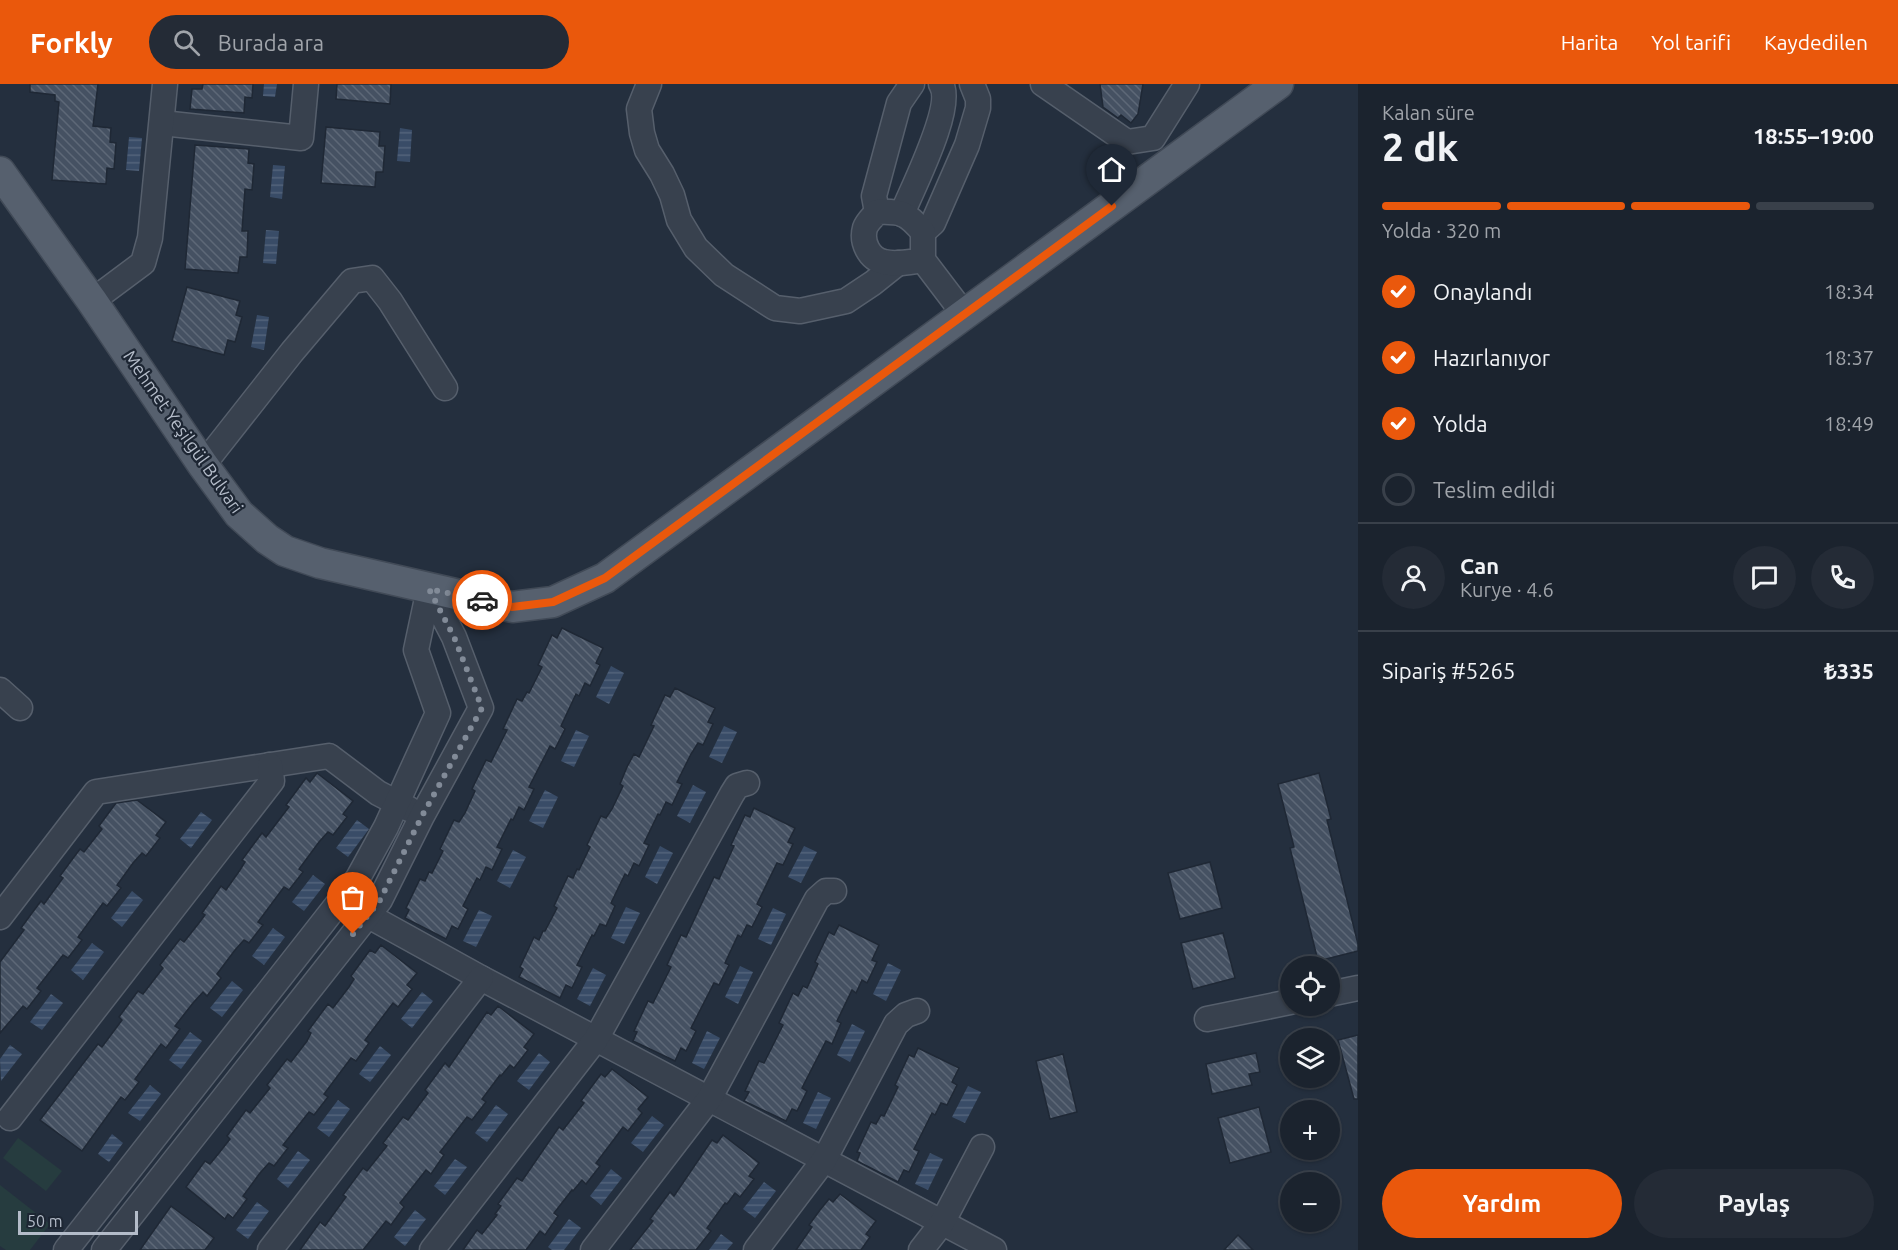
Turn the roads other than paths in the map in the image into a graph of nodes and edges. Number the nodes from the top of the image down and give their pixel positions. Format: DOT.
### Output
graph roads {
  1 [pos="165,84"];
  2 [pos="306,84"];
  3 [pos="649,84"];
  4 [pos="912,84"];
  5 [pos="941,84"];
  6 [pos="972,84"];
  7 [pos="1043,84"];
  8 [pos="1187,84"];
  9 [pos="1278,84"];
  10 [pos="162,123"];
  11 [pos="0,172"];
  12 [pos="877,212"];
  13 [pos="902,214"];
  14 [pos="923,232"];
  15 [pos="923,260"];
  16 [pos="898,263"];
  17 [pos="92,301"];
  18 [pos="964,314"];
  19 [pos="446,388"];
  20 [pos="203,465"];
  21 [pos="429,589"];
  22 [pos="0,690"];
  23 [pos="20,708"];
  24 [pos="270,765"];
  25 [pos="747,783"];
  26 [pos="396,802"];
  27 [pos="422,816"];
  28 [pos="358,878"];
  29 [pos="834,891"];
  30 [pos="383,894"];
  31 [pos="342,897"];
  32 [pos="367,915"];
  33 [pos="0,917"];
  34 [pos="481,978"];
  35 [pos="1358,988"];
  36 [pos="1340,992"];
  37 [pos="1280,1004"];
  38 [pos="917,1011"];
  39 [pos="1208,1019"];
  40 [pos="596,1039"];
  41 [pos="709,1099"];
  42 [pos="10,1118"];
  43 [pos="982,1147"];
  44 [pos="824,1160"];
  45 [pos="942,1223"];
  46 [pos="66,1250"];
  47 [pos="104,1250"];
  48 [pos="270,1250"];
  49 [pos="432,1250"];
  50 [pos="593,1250"];
  51 [pos="756,1250"];
  52 [pos="921,1250"];
  53 [pos="994,1250"];
  1 -- 10 [label="street"];
  2 -- 10 [label="street"];
  3 -- 16 [label="street"];
  4 -- 12 [label="street"];
  5 -- 13 [label="street"];
  6 -- 14 [label="street"];
  7 -- 8 [label="street"];
  9 -- 18 [label="main road, Mehmet Yeşilgül Bulvari"];
  10 -- 17 [label="street"];
  11 -- 17 [label="main road, Mehmet Yeşilgül Bulvari"];
  12 -- 13 [label="street"];
  12 -- 16 [label="street"];
  13 -- 14 [label="street"];
  14 -- 15 [label="street"];
  15 -- 16 [label="street"];
  15 -- 18 [label="street"];
  17 -- 20 [label="main road, Mehmet Yeşilgül Bulvari"];
  18 -- 21 [label="main road, Mehmet Yeşilgül Bulvari"];
  19 -- 20 [label="street"];
  20 -- 21 [label="main road, Mehmet Yeşilgül Bulvari"];
  21 -- 26 [label="street"];
  21 -- 27 [label="street"];
  22 -- 23 [label="street"];
  24 -- 26 [label="street"];
  24 -- 33 [label="street"];
  24 -- 42 [label="street"];
  25 -- 40 [label="street"];
  26 -- 27 [label="street"];
  26 -- 28 [label="street"];
  27 -- 30 [label="street"];
  28 -- 30 [label="street"];
  28 -- 31 [label="street"];
  29 -- 41 [label="street"];
  30 -- 32 [label="street"];
  31 -- 32 [label="street"];
  31 -- 46 [label="street"];
  32 -- 34 [label="street"];
  32 -- 47 [label="street"];
  34 -- 40 [label="street"];
  34 -- 48 [label="street"];
  35 -- 36 [label="street"];
  37 -- 39 [label="street"];
  38 -- 44 [label="street"];
  40 -- 41 [label="street"];
  40 -- 49 [label="street"];
  41 -- 44 [label="street"];
  41 -- 50 [label="street"];
  43 -- 45 [label="street"];
  44 -- 45 [label="street"];
  44 -- 51 [label="street"];
  45 -- 52 [label="street"];
  45 -- 53 [label="street"];
}
